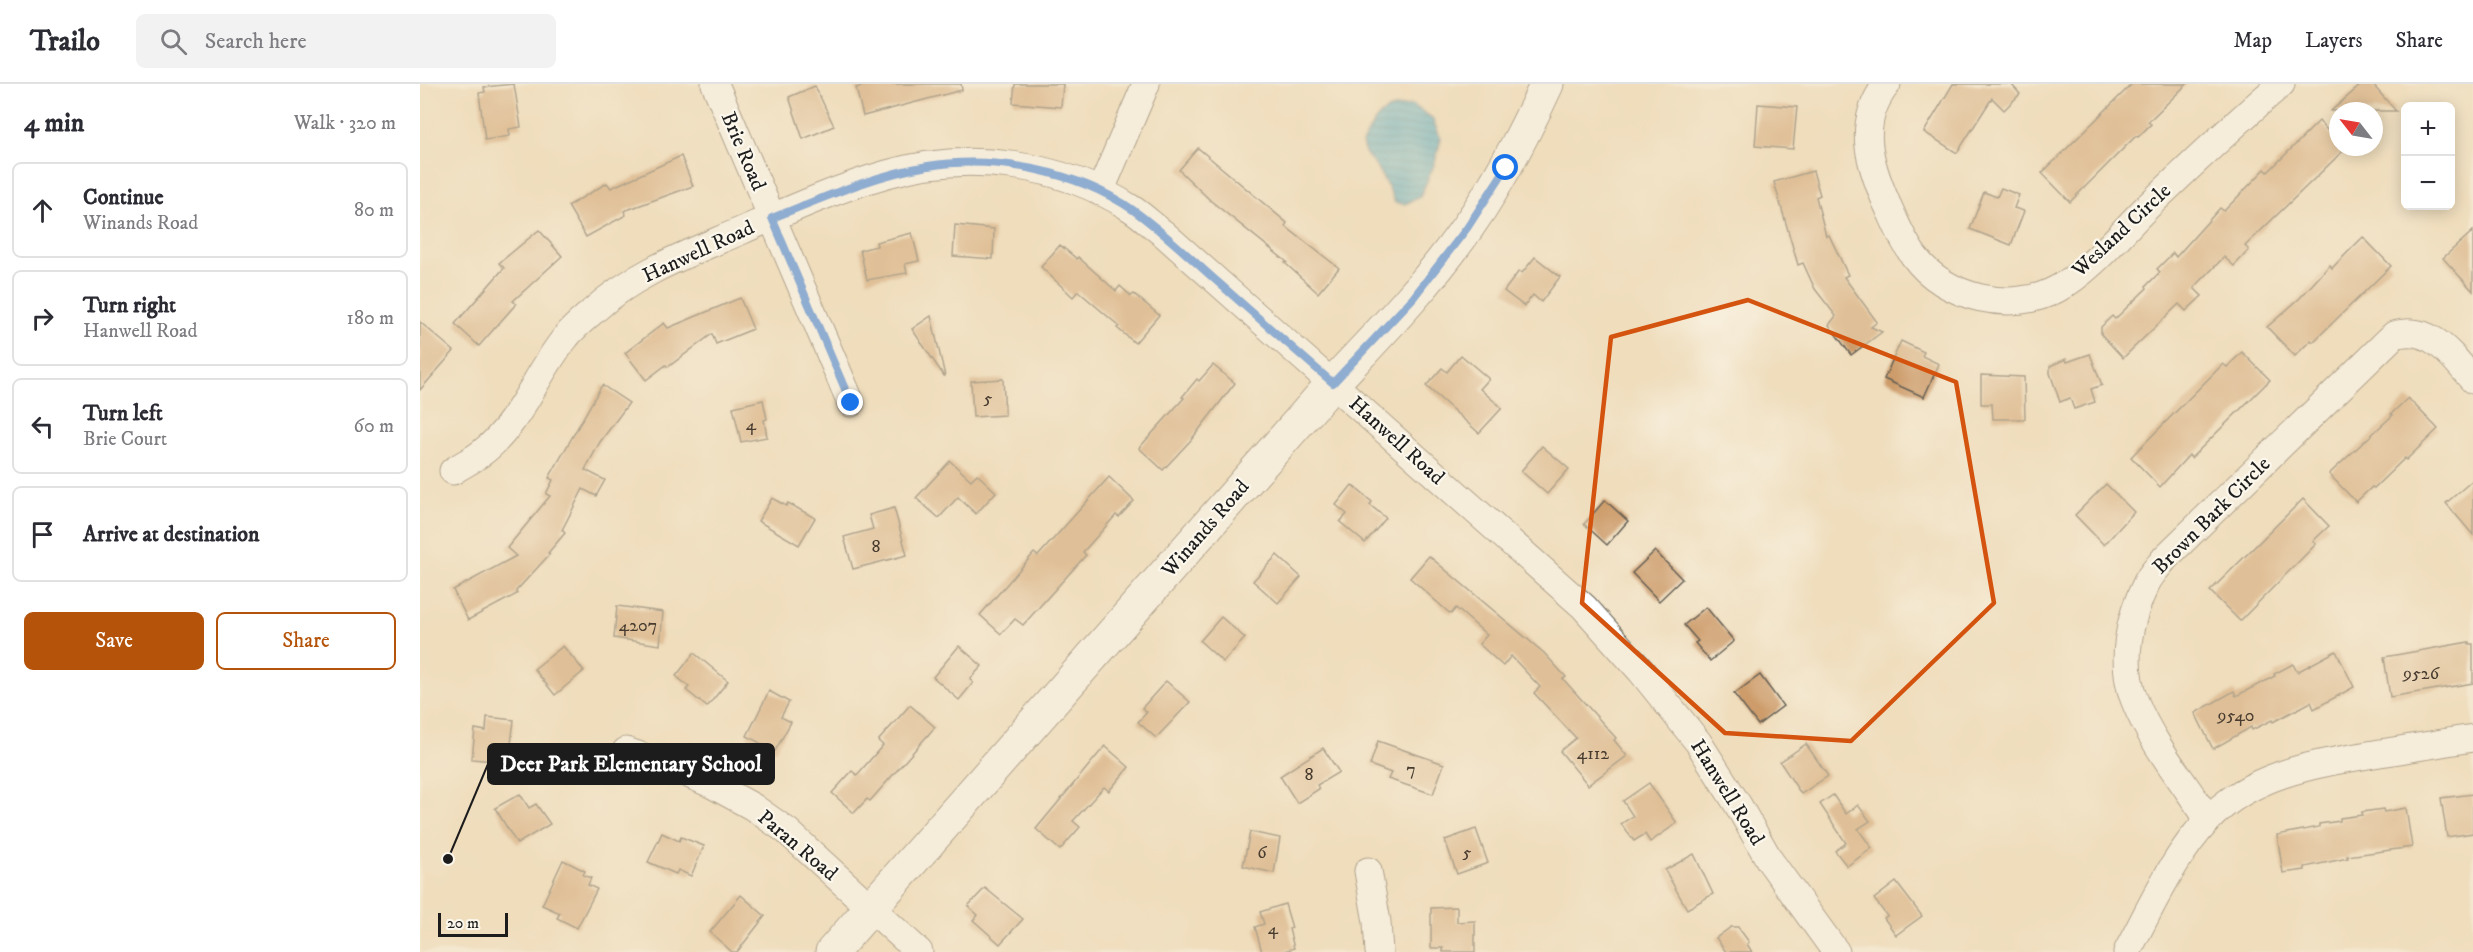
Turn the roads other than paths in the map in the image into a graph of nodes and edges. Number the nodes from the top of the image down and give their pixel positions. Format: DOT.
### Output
graph roads {
  1 [pos="716,84"];
  2 [pos="1146,84"];
  3 [pos="1546,84"];
  4 [pos="1887,84"];
  5 [pos="2282,84"];
  6 [pos="1100,192"];
  7 [pos="772,218"];
  8 [pos="2473,380"];
  9 [pos="1333,383"];
  10 [pos="851,403"];
  11 [pos="453,471"];
  12 [pos="2473,738"];
  13 [pos="626,751"];
  14 [pos="2208,819"];
  15 [pos="1368,871"];
  16 [pos="870,909"];
  17 [pos="832,952"];
  18 [pos="919,952"];
  19 [pos="1379,952"];
  20 [pos="1836,952"];
  21 [pos="2127,952"];
  1 -- 7 [label="street, Brie Road"];
  2 -- 6 [label="street"];
  3 -- 9 [label="street, Winands Road"];
  4 -- 5 [label="street, Wesland Circle"];
  6 -- 7 [label="street, Hanwell Road"];
  6 -- 9 [label="street, Hanwell Road"];
  7 -- 10 [label="street, Brie Road"];
  7 -- 11 [label="street, Hanwell Road"];
  8 -- 14 [label="street, Brown Bark Circle"];
  9 -- 16 [label="street, Winands Road"];
  9 -- 20 [label="street, Hanwell Road"];
  12 -- 14 [label="street"];
  13 -- 16 [label="street, Paran Road"];
  14 -- 21 [label="street"];
  15 -- 19 [label="street"];
  16 -- 17 [label="street, Winands Road"];
  16 -- 18 [label="street, Paran Road"];
}
